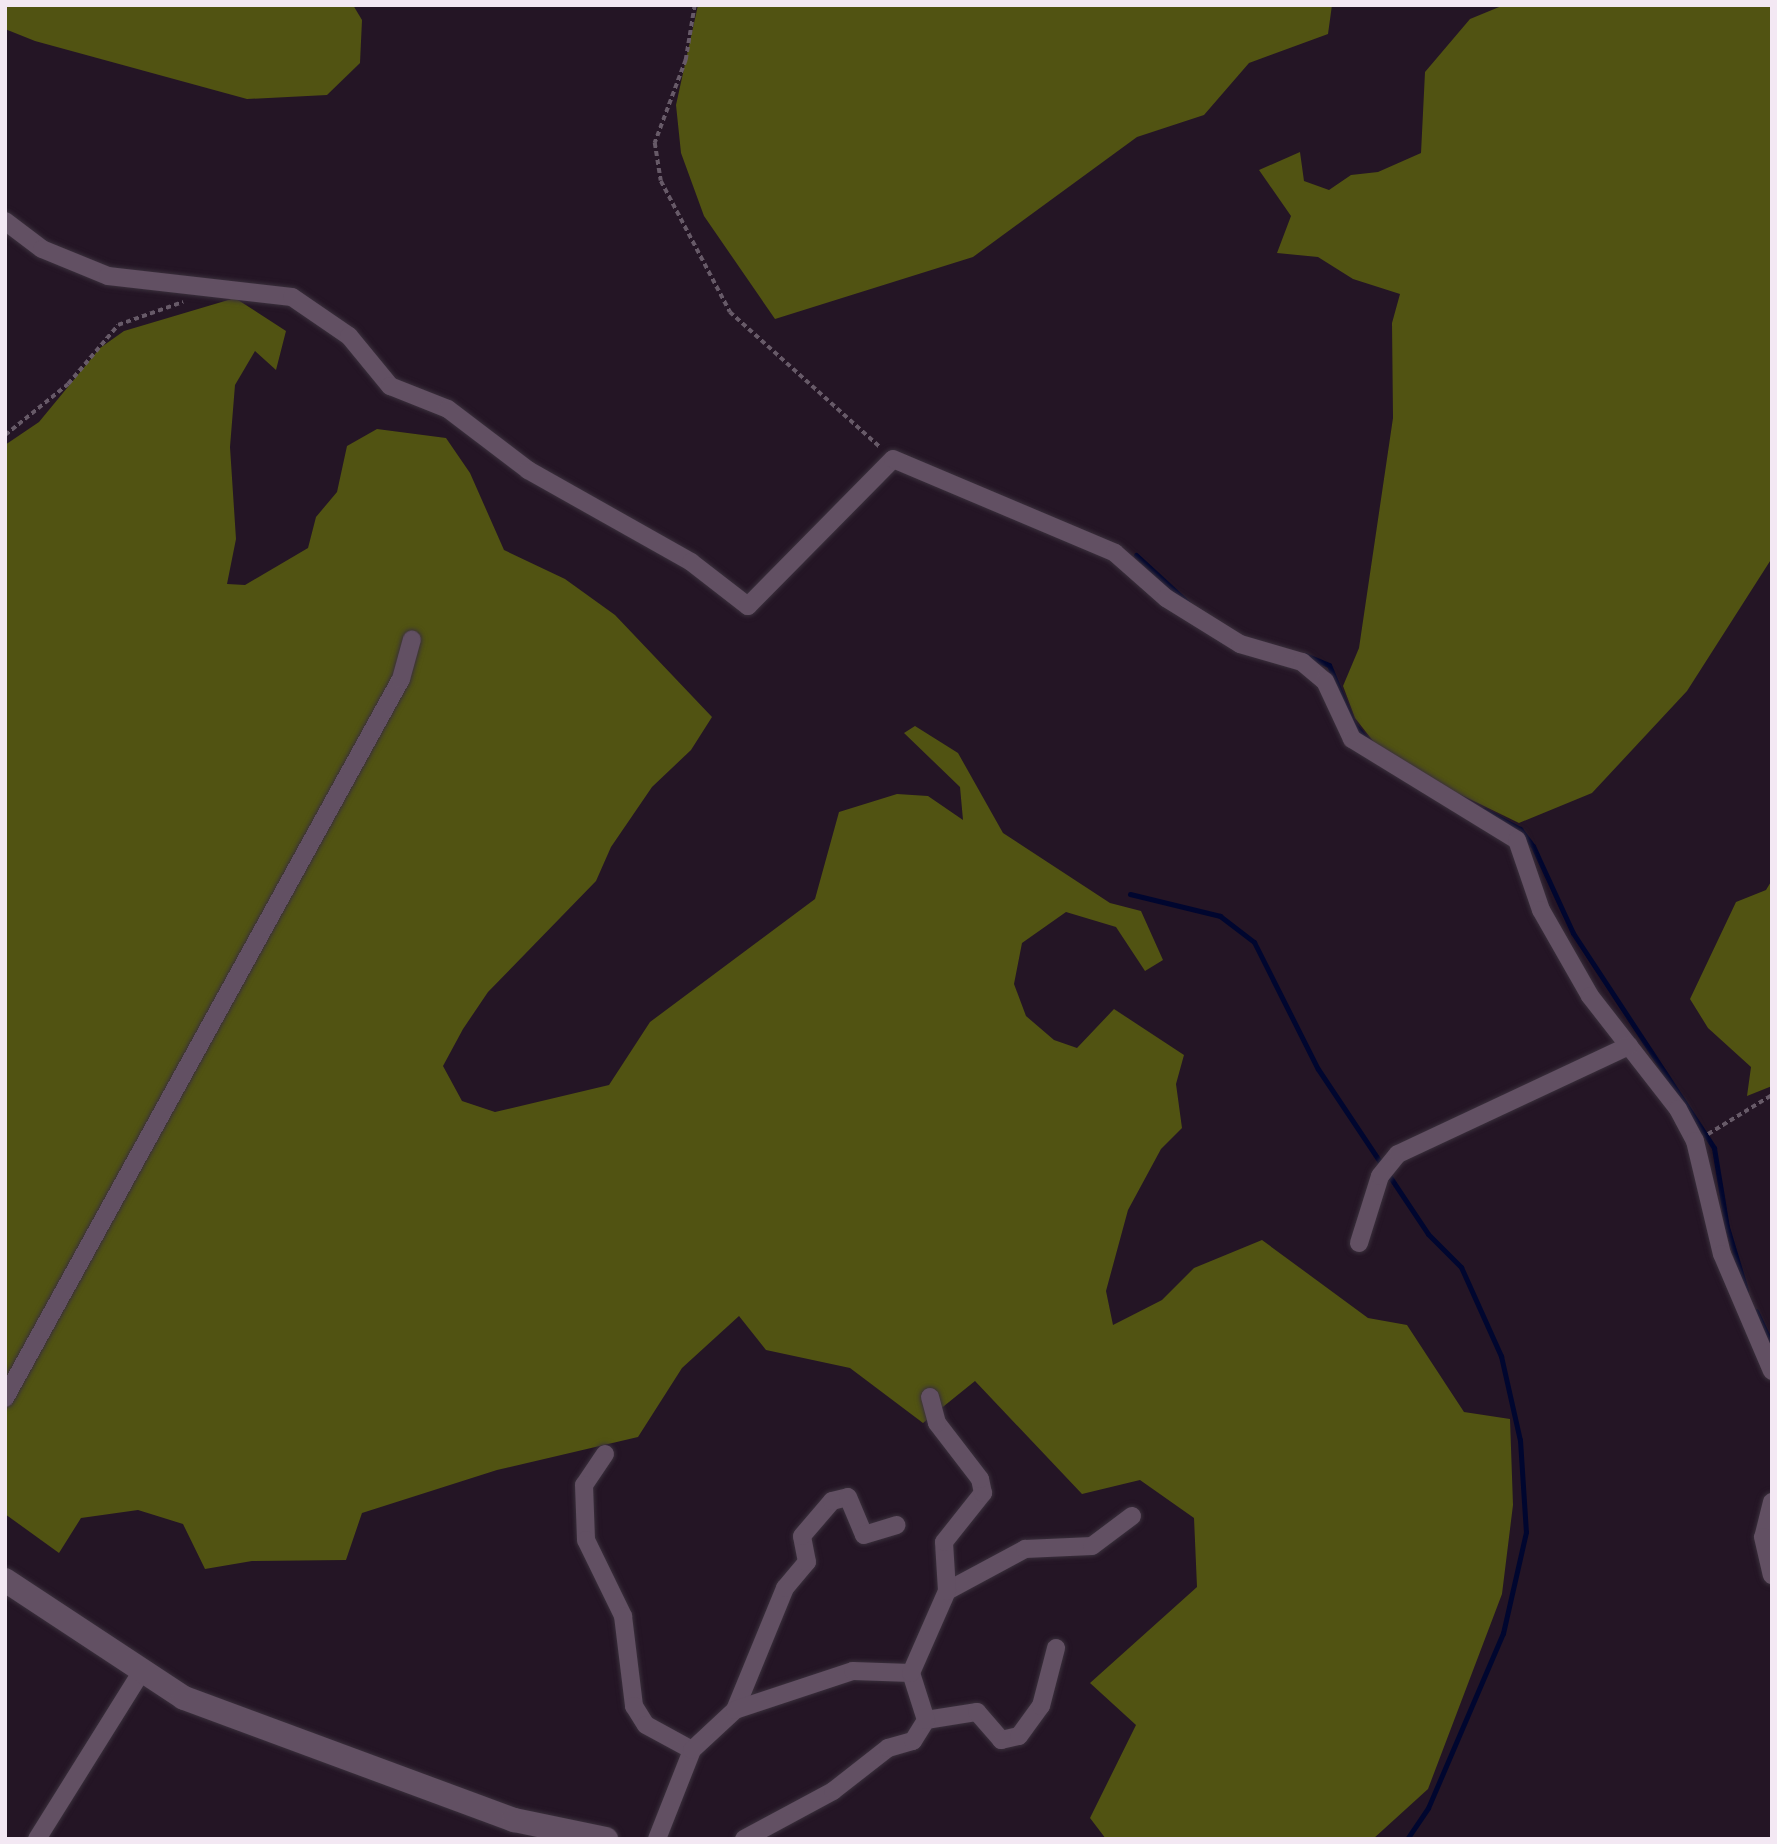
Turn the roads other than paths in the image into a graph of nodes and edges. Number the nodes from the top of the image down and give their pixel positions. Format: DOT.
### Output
graph roads {
  1 [pos="5,221"];
  2 [pos="412,639"];
  3 [pos="1629,1046"];
  4 [pos="1359,1243"];
  5 [pos="1769,1350"];
  6 [pos="1772,1371"];
  7 [pos="930,1397"];
  8 [pos="5,1398"];
  9 [pos="605,1454"];
  10 [pos="1772,1502"];
  11 [pos="1132,1516"];
  12 [pos="896,1525"];
  13 [pos="1772,1575"];
  14 [pos="5,1580"];
  15 [pos="947,1591"];
  16 [pos="1056,1648"];
  17 [pos="142,1671"];
  18 [pos="911,1673"];
  19 [pos="735,1710"];
  20 [pos="926,1720"];
  21 [pos="692,1750"];
  22 [pos="37,1839"];
  23 [pos="606,1839"];
  24 [pos="657,1839"];
  25 [pos="744,1839"];
  1 -- 3 [label="street"];
  2 -- 8 [label="street"];
  3 -- 4 [label="street"];
  3 -- 5 [label="street"];
  5 -- 6 [label="street"];
  7 -- 15 [label="street"];
  9 -- 21 [label="street"];
  10 -- 13 [label="street"];
  11 -- 15 [label="street"];
  12 -- 19 [label="street"];
  14 -- 17 [label="street"];
  15 -- 18 [label="street"];
  16 -- 20 [label="street"];
  17 -- 22 [label="street"];
  17 -- 23 [label="street"];
  18 -- 19 [label="street"];
  18 -- 20 [label="street"];
  19 -- 21 [label="street"];
  20 -- 25 [label="street"];
  21 -- 24 [label="street"];
}
